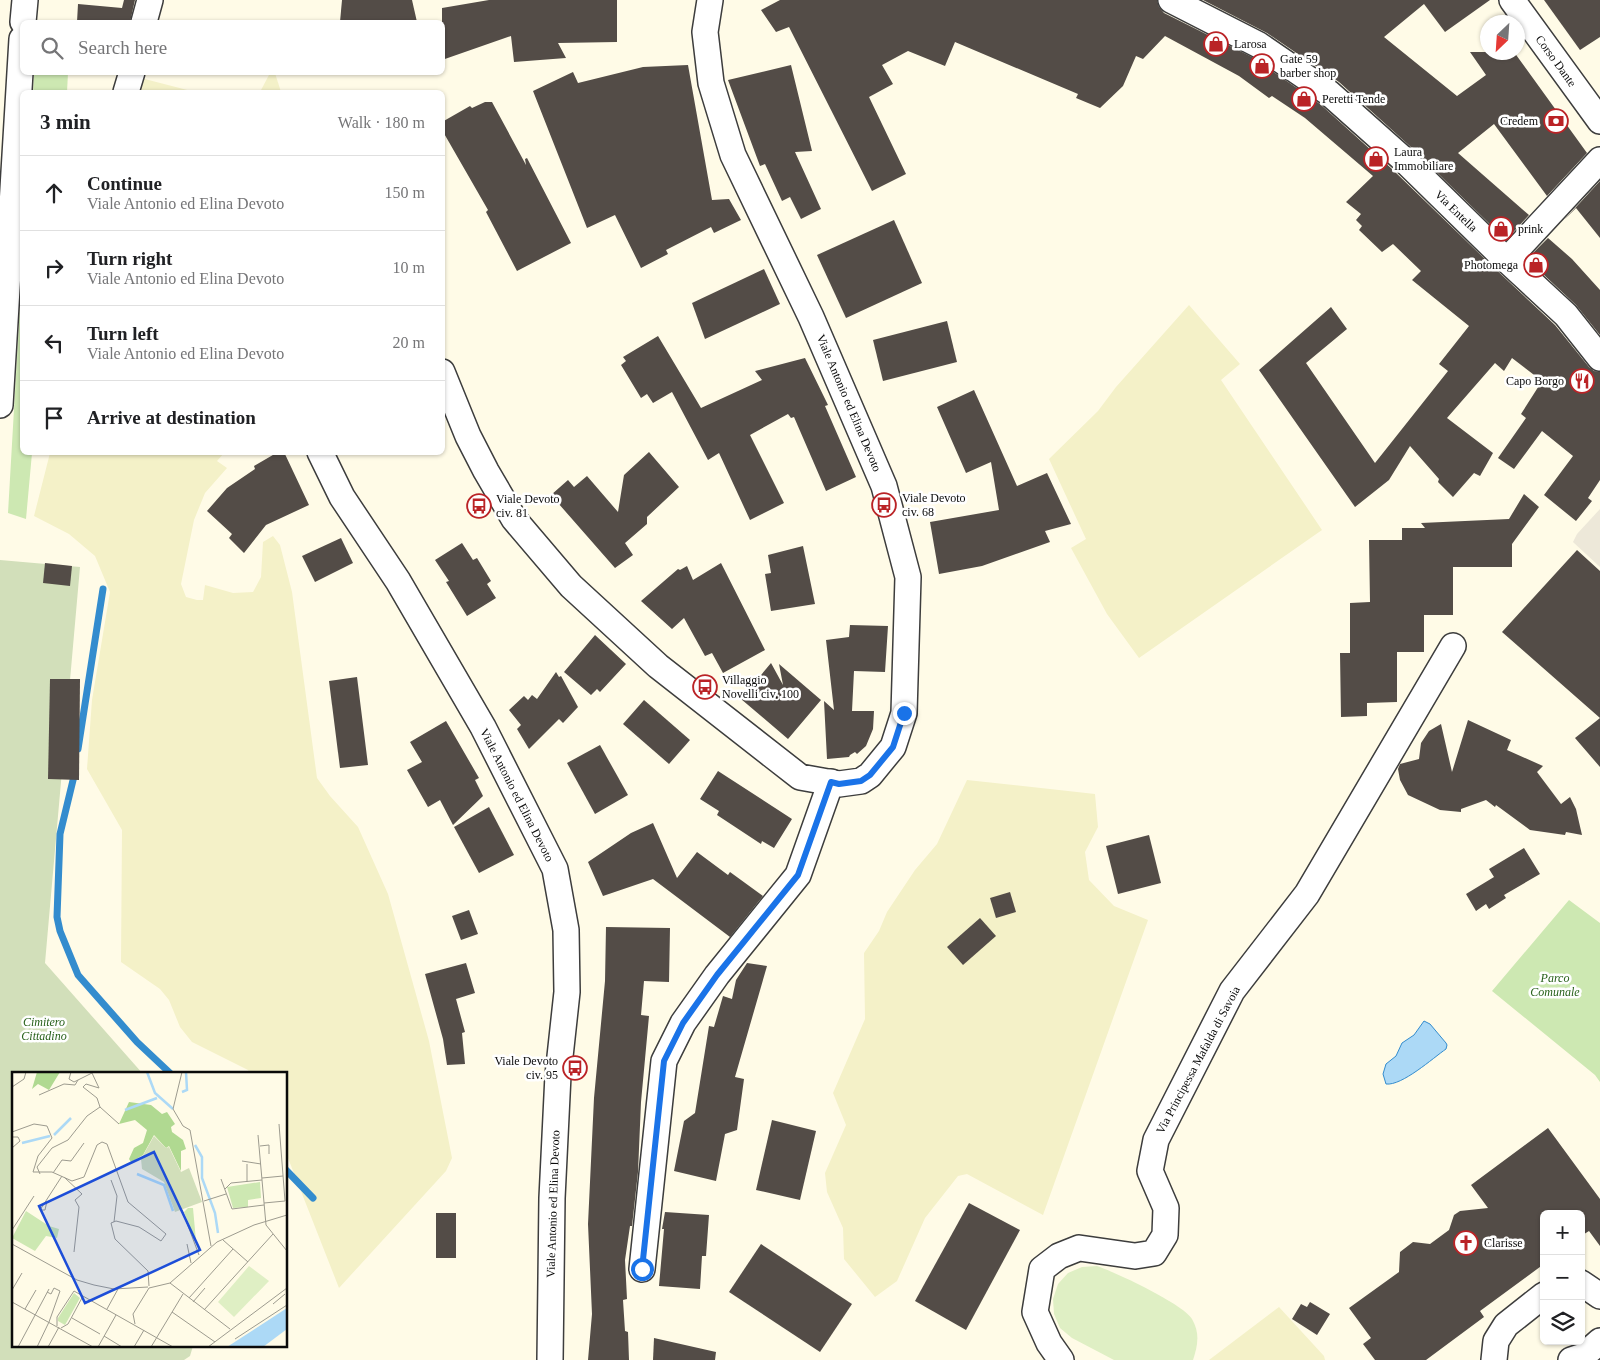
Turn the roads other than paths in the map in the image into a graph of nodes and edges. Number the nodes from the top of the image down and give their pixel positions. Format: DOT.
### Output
graph roads {
  1 [pos="25,0"];
  2 [pos="150,0"];
  3 [pos="710,0"];
  4 [pos="1171,0"];
  5 [pos="1512,0"];
  6 [pos="23,20"];
  7 [pos="145,20"];
  8 [pos="20,72"];
  9 [pos="131,75"];
  10 [pos="127,90"];
  11 [pos="1591,91"];
  12 [pos="1600,121"];
  13 [pos="1600,160"];
  14 [pos="1507,260"];
  15 [pos="1600,358"];
  16 [pos="445,379"];
  17 [pos="0,404"];
  18 [pos="321,455"];
  19 [pos="1453,646"];
  20 [pos="831,782"];
  21 [pos="642,1269"];
  22 [pos="1585,1286"];
  23 [pos="1600,1296"];
  24 [pos="1540,1298"];
  25 [pos="1600,1340"];
  26 [pos="550,1360"];
  27 [pos="1060,1360"];
  28 [pos="1494,1360"];
  29 [pos="1571,1360"];
  1 -- 6 [label="street"];
  2 -- 7 [label="street"];
  3 -- 20 [label="street, Viale Antonio ed Elina Devoto"];
  4 -- 14 [label="street, Via Entella"];
  5 -- 11 [label="street, Corso Dante"];
  8 -- 17 [label="street"];
  9 -- 10 [label="street"];
  11 -- 12 [label="street, Corso Dante"];
  13 -- 14 [label="street"];
  14 -- 15 [label="street, Via Entella"];
  16 -- 20 [label="street, Viale Antonio ed Elina Devoto"];
  18 -- 26 [label="street, Viale Antonio ed Elina Devoto"];
  19 -- 27 [label="street, Via Principessa Mafalda di Savoia"];
  20 -- 21 [label="street"];
  22 -- 23 [label="street"];
  24 -- 28 [label="street"];
  25 -- 29 [label="street"];
}
